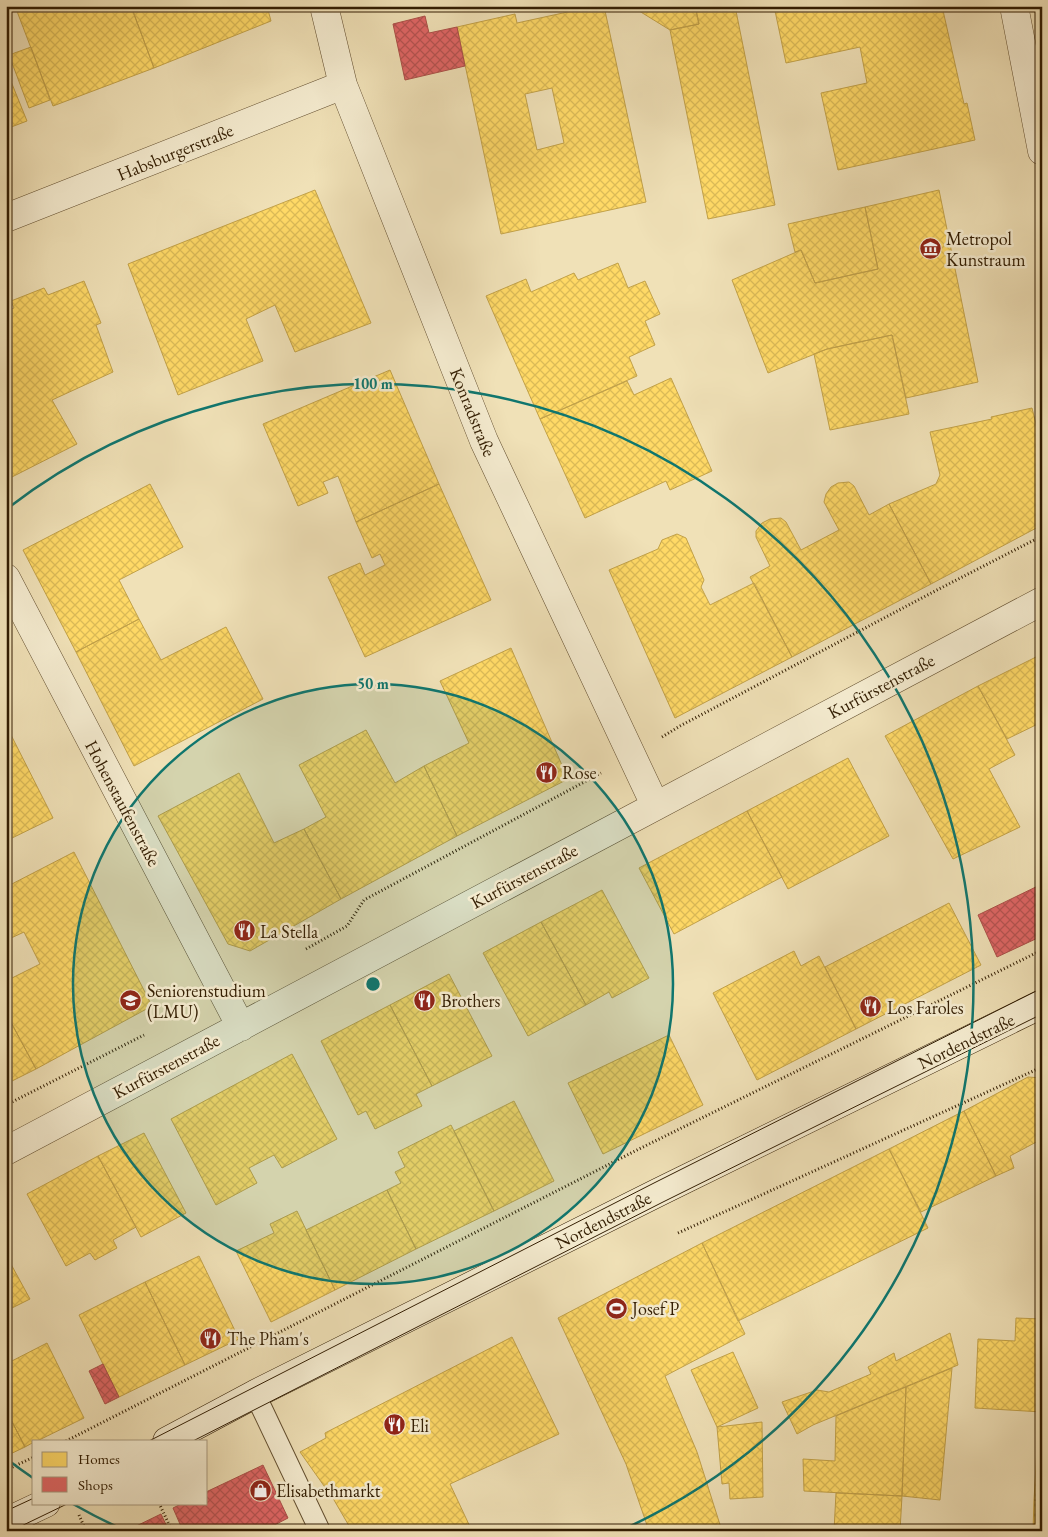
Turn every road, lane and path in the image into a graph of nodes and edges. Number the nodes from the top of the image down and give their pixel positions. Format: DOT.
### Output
graph roads {
  1 [pos="324,6"];
  2 [pos="1014,6"];
  3 [pos="343,85"];
  4 [pos="1042,151"];
  5 [pos="6,218"];
  6 [pos="1042,536"];
  7 [pos="6,578"];
  8 [pos="1042,601"];
  9 [pos="632,756"];
  10 [pos="655,805"];
  11 [pos="306,949"];
  12 [pos="1042,950"];
  13 [pos="1042,1004"];
  14 [pos="241,1027"];
  15 [pos="145,1034"];
  16 [pos="1042,1067"];
  17 [pos="6,1105"];
  18 [pos="6,1151"];
  19 [pos="678,1233"];
  20 [pos="255,1394"];
  21 [pos="68,1440"];
  22 [pos="169,1440"];
  23 [pos="32,1457"];
  24 [pos="6,1470"];
  25 [pos="44,1504"];
  26 [pos="159,1504"];
  27 [pos="6,1522"];
  28 [pos="172,1531"];
  29 [pos="320,1531"];
  1 -- 3 [label="street, Konradstraße"];
  2 -- 4 [label="street"];
  3 -- 5 [label="street, Habsburgerstraße"];
  3 -- 9 [label="street, Konradstraße"];
  6 -- 9 [label="path"];
  7 -- 14 [label="street, Hohenstaufenstraße"];
  8 -- 10 [label="street, Kurfürstenstraße"];
  9 -- 10 [label="street, Konradstraße"];
  9 -- 11 [label="path"];
  10 -- 14 [label="street, Kurfürstenstraße"];
  12 -- 21 [label="path"];
  13 -- 20 [label="street, Nordendstraße"];
  14 -- 18 [label="street, Kurfürstenstraße"];
  15 -- 17 [label="path"];
  16 -- 19 [label="path"];
  20 -- 22 [label="street, Nordendstraße"];
  20 -- 29 [label="lane"];
  23 -- 24 [label="path"];
  25 -- 27 [label="street"];
  26 -- 28 [label="path"];
}
